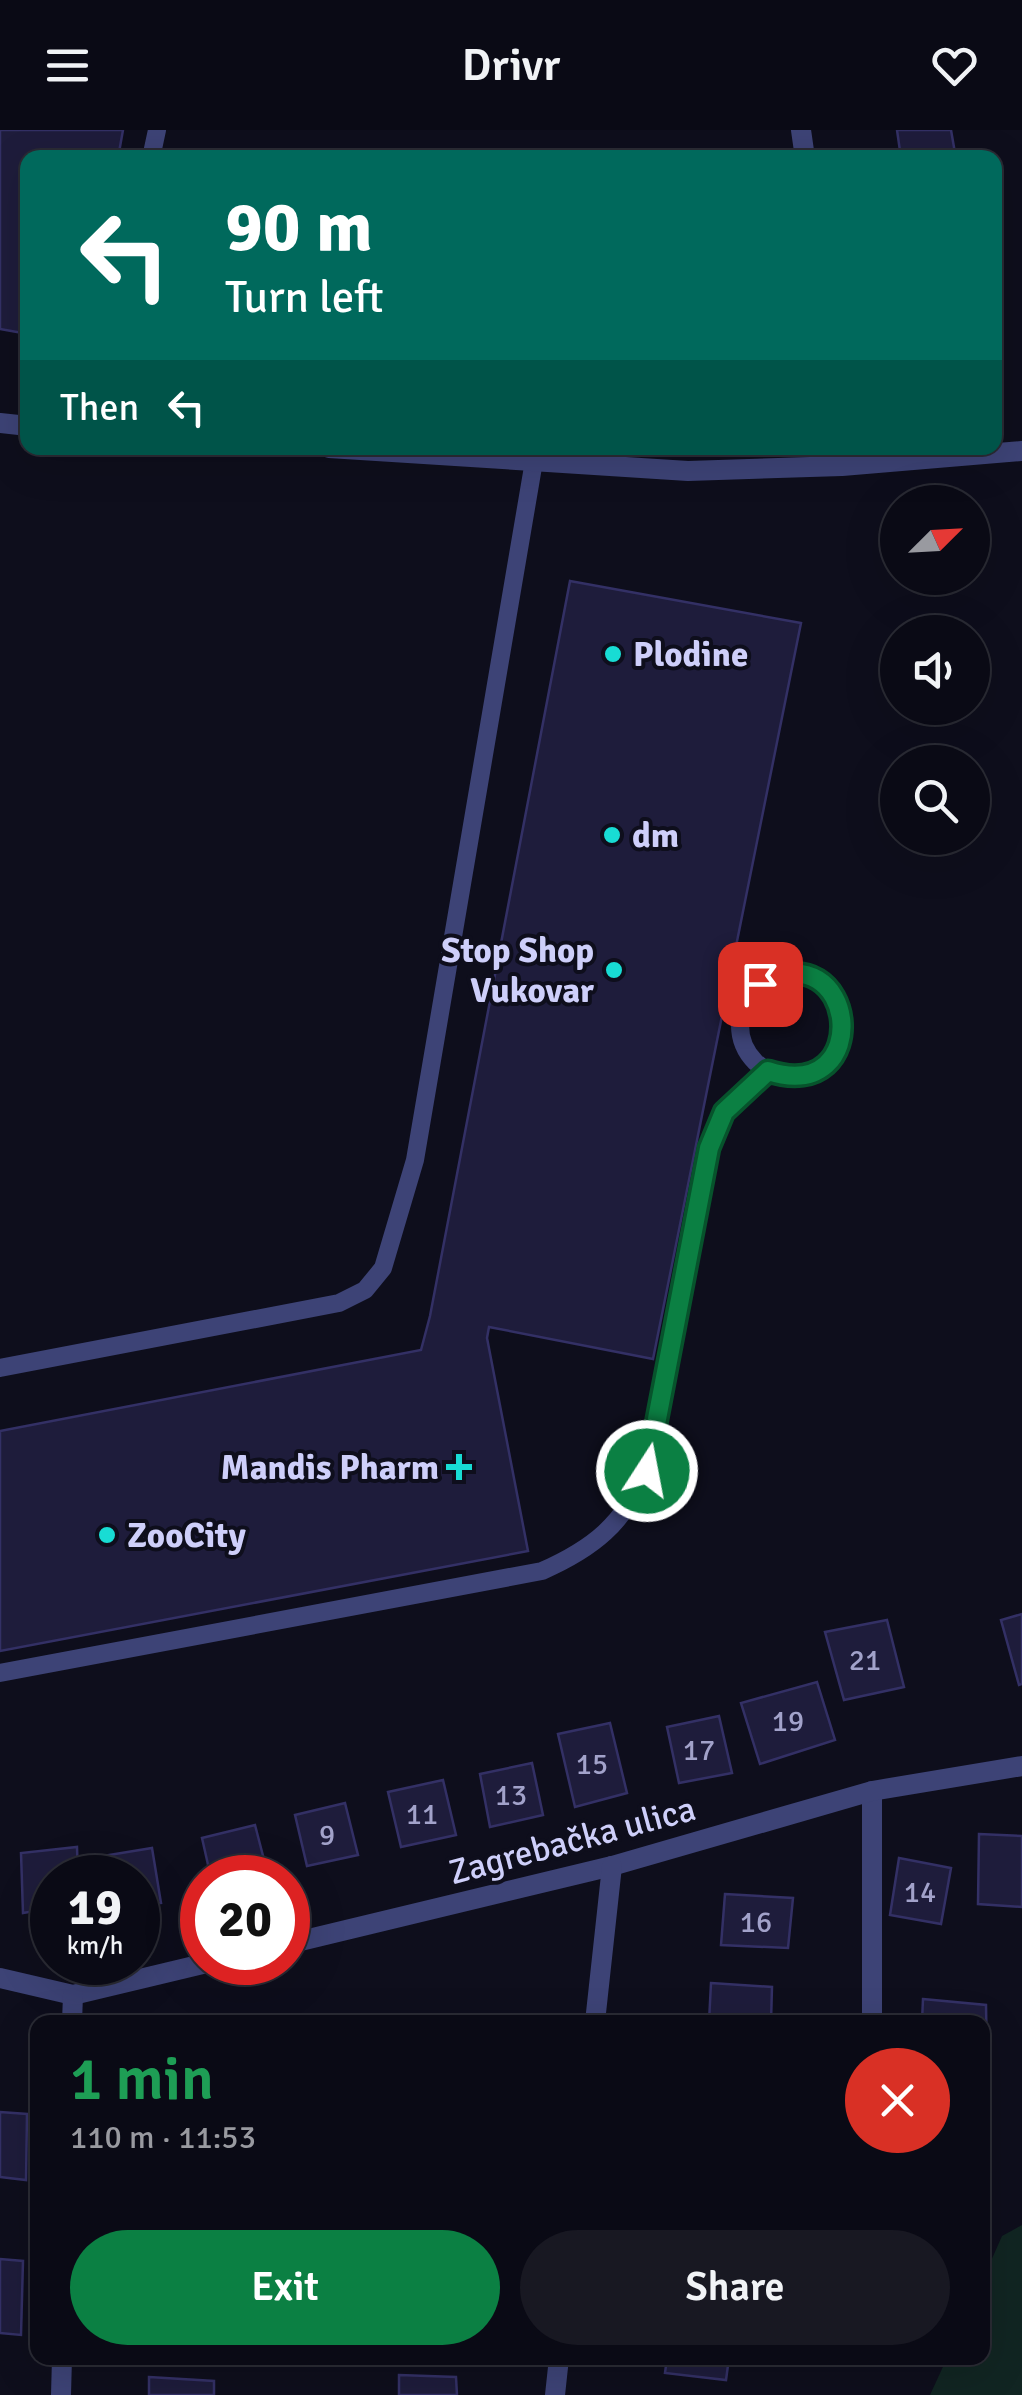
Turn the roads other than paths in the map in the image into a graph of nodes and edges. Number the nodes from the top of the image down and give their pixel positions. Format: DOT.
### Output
graph roads {
  1 [pos="439,455"];
  2 [pos="901,455"];
  3 [pos="841,457"];
  4 [pos="534,461"];
  5 [pos="768,1071"];
  6 [pos="0,1368"];
  7 [pos="0,1673"];
  8 [pos="1022,1766"];
  9 [pos="872,1791"];
  10 [pos="612,1866"];
  11 [pos="310,1939"];
  12 [pos="180,1969"];
  13 [pos="0,1978"];
  14 [pos="73,1996"];
  15 [pos="72,2015"];
  16 [pos="596,2015"];
  17 [pos="872,2015"];
  18 [pos="62,2365"];
  19 [pos="558,2365"];
  20 [pos="60,2395"];
  21 [pos="555,2395"];
  1 -- 4 [label="street"];
  2 -- 3 [label="street"];
  3 -- 4 [label="street"];
  4 -- 6 [label="lane"];
  5 -- 5 [label="lane"];
  5 -- 7 [label="lane"];
  8 -- 9 [label="street, Zagrebačka ulica"];
  9 -- 10 [label="street, Zagrebačka ulica"];
  9 -- 17 [label="street"];
  10 -- 11 [label="street, Zagrebačka ulica"];
  10 -- 16 [label="street"];
  12 -- 14 [label="street"];
  13 -- 14 [label="street"];
  14 -- 15 [label="street"];
  18 -- 20 [label="street"];
  19 -- 21 [label="street"];
}
